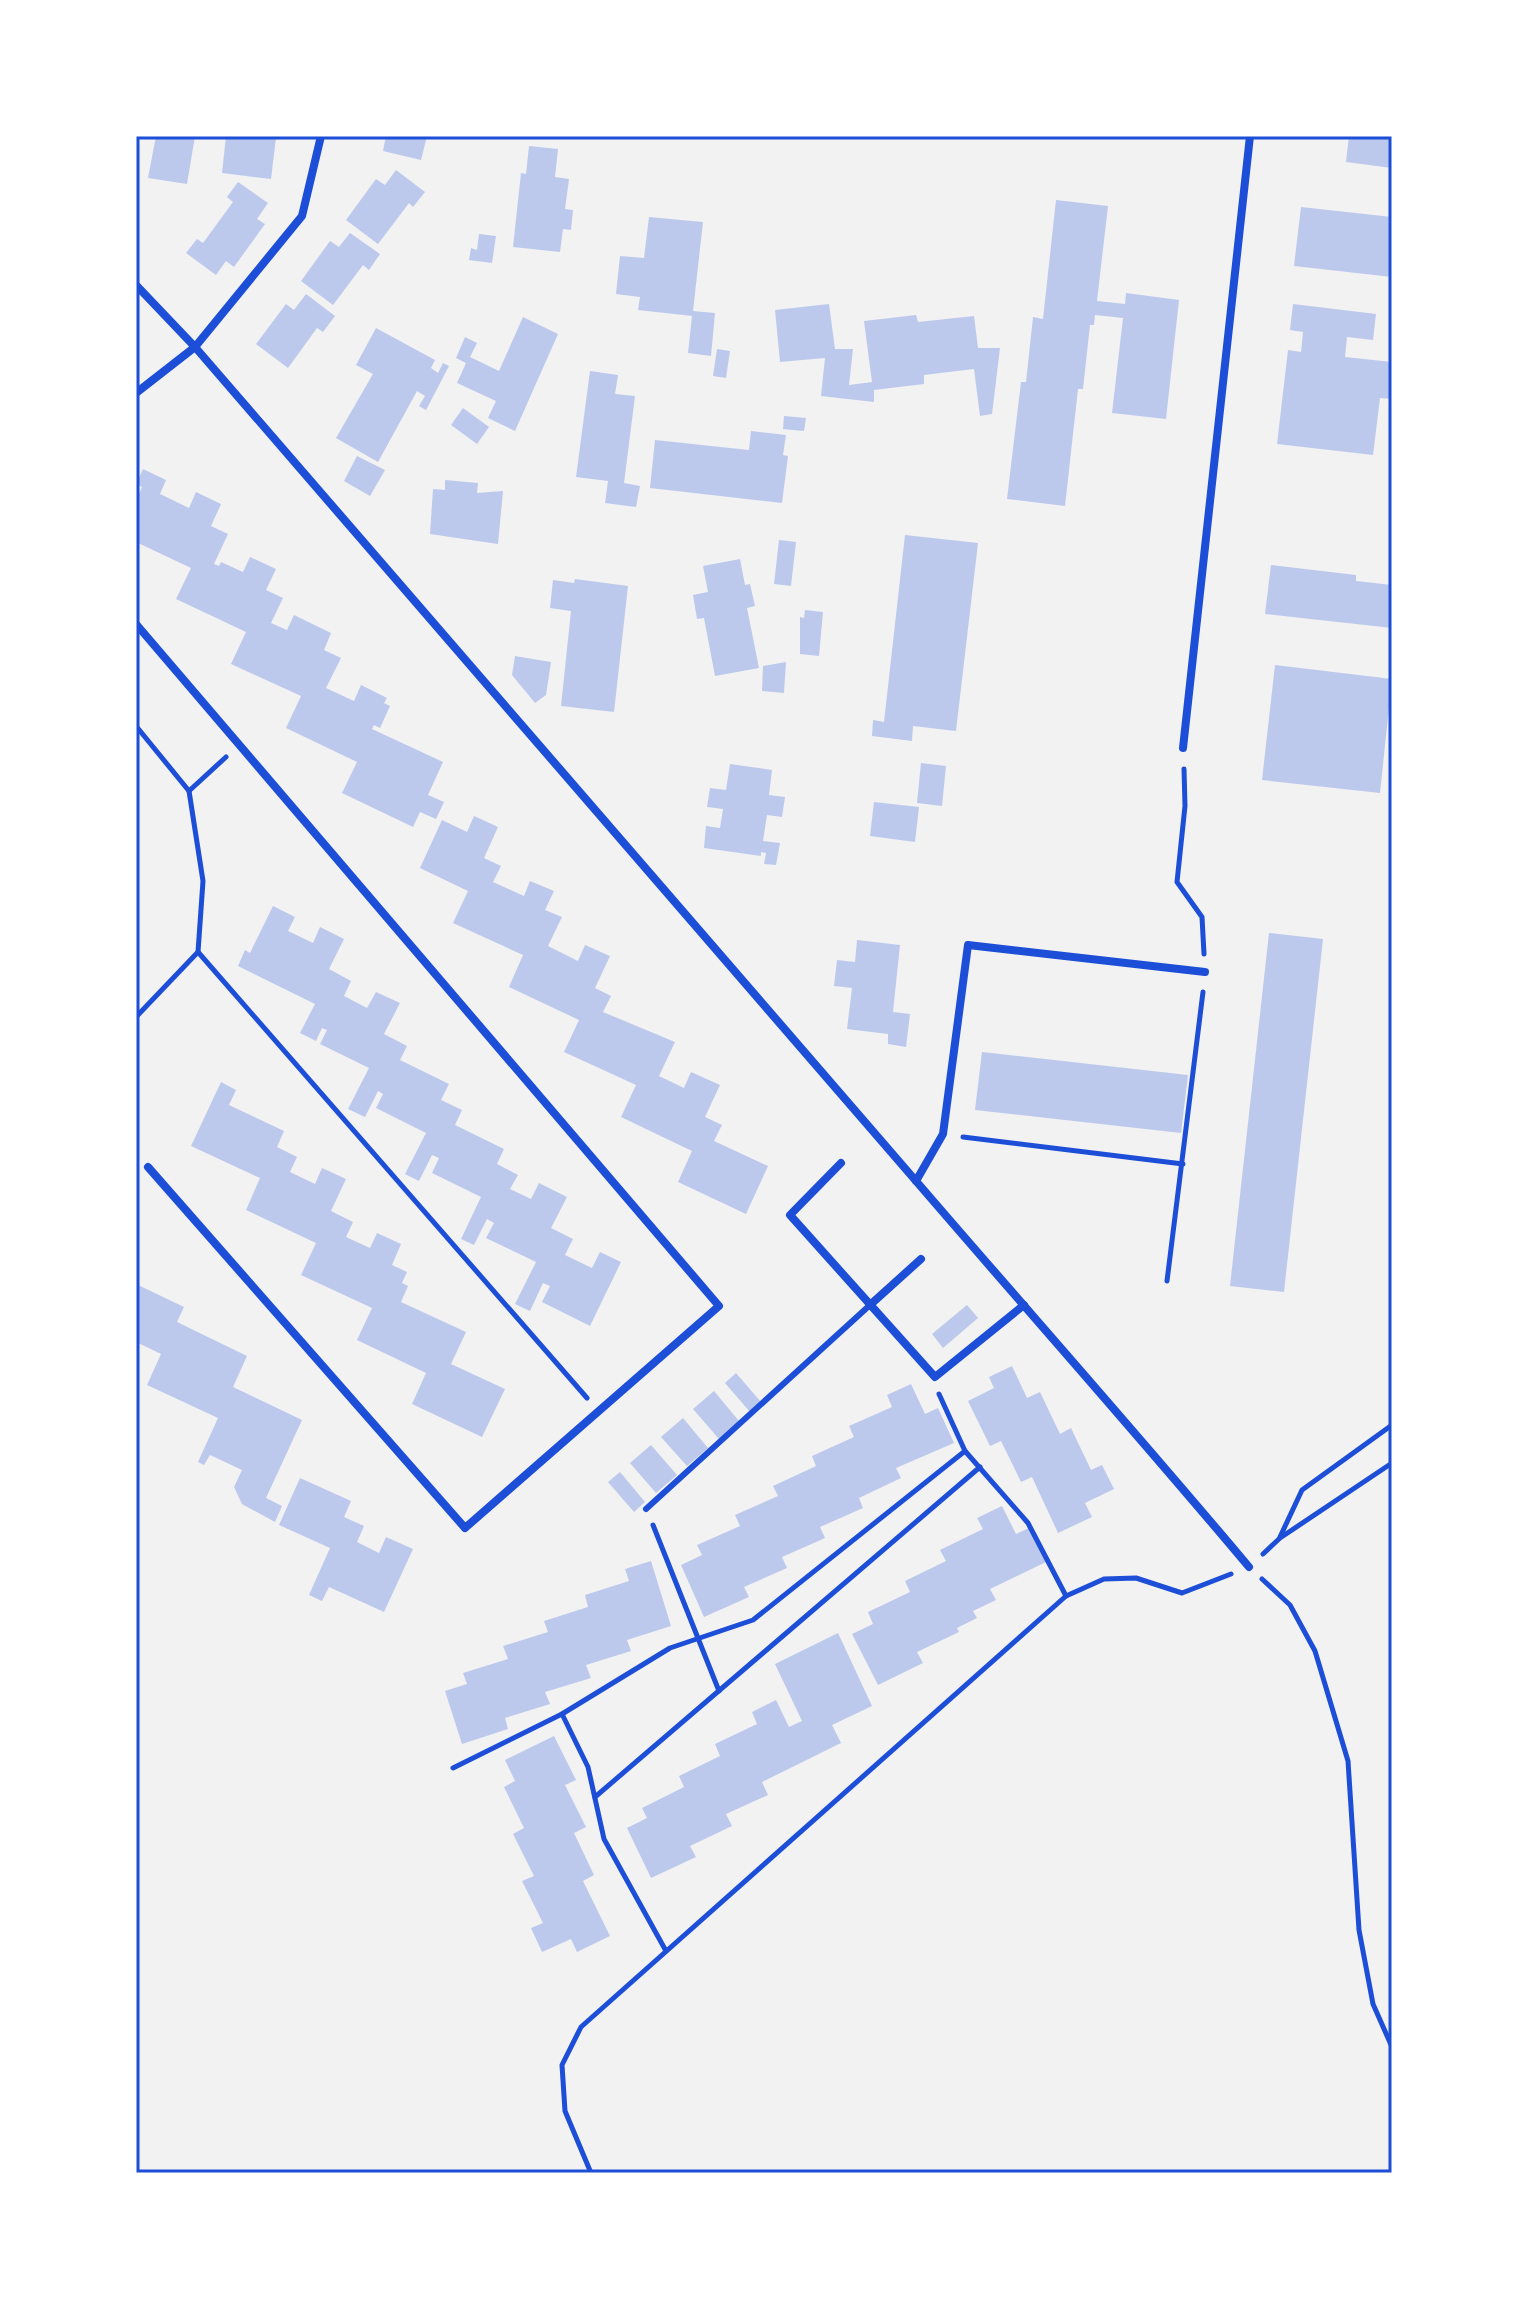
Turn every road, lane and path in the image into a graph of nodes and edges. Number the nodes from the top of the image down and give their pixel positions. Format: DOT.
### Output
graph roads {
  1 [pos="321,136"];
  2 [pos="1250,136"];
  3 [pos="136,285"];
  4 [pos="195,347"];
  5 [pos="136,393"];
  6 [pos="136,624"];
  7 [pos="136,726"];
  8 [pos="239,744"];
  9 [pos="1183,748"];
  10 [pos="189,791"];
  11 [pos="198,952"];
  12 [pos="1205,972"];
  13 [pos="136,1017"];
  14 [pos="943,1134"];
  15 [pos="841,1163"];
  16 [pos="1183,1164"];
  17 [pos="148,1167"];
  18 [pos="916,1181"];
  19 [pos="921,1259"];
  20 [pos="1167,1281"];
  21 [pos="870,1305"];
  22 [pos="1024,1305"];
  23 [pos="935,1377"];
  24 [pos="598,1411"];
  25 [pos="1392,1425"];
  26 [pos="965,1451"];
  27 [pos="1392,1463"];
  28 [pos="980,1467"];
  29 [pos="646,1509"];
  30 [pos="1280,1538"];
  31 [pos="1249,1567"];
  32 [pos="1066,1596"];
  33 [pos="697,1639"];
  34 [pos="719,1691"];
  35 [pos="562,1714"];
  36 [pos="453,1768"];
  37 [pos="595,1797"];
  38 [pos="666,1951"];
  39 [pos="1392,2047"];
  40 [pos="591,2173"];
  1 -- 4 [label="street"];
  2 -- 9 [label="street"];
  3 -- 4 [label="street"];
  4 -- 5 [label="street"];
  4 -- 18 [label="street"];
  6 -- 8 [label="street"];
  7 -- 10 [label="path"];
  8 -- 10 [label="path"];
  8 -- 24 [label="street"];
  9 -- 12 [label="path"];
  10 -- 11 [label="path"];
  11 -- 13 [label="path"];
  11 -- 24 [label="path"];
  12 -- 14 [label="street"];
  12 -- 16 [label="path"];
  14 -- 16 [label="path"];
  14 -- 18 [label="street"];
  15 -- 21 [label="street"];
  16 -- 20 [label="path"];
  17 -- 24 [label="street"];
  18 -- 22 [label="street"];
  19 -- 21 [label="street"];
  21 -- 23 [label="street"];
  21 -- 29 [label="lane"];
  22 -- 23 [label="street"];
  22 -- 31 [label="street"];
  23 -- 26 [label="path"];
  25 -- 30 [label="path"];
  26 -- 28 [label="path"];
  26 -- 33 [label="path"];
  27 -- 30 [label="path"];
  28 -- 32 [label="path"];
  28 -- 34 [label="path"];
  29 -- 33 [label="path"];
  30 -- 31 [label="path"];
  31 -- 32 [label="path"];
  31 -- 39 [label="path"];
  32 -- 38 [label="path"];
  33 -- 34 [label="path"];
  33 -- 35 [label="path"];
  34 -- 37 [label="path"];
  35 -- 36 [label="path"];
  35 -- 37 [label="path"];
  37 -- 38 [label="path"];
  38 -- 40 [label="path"];
}
